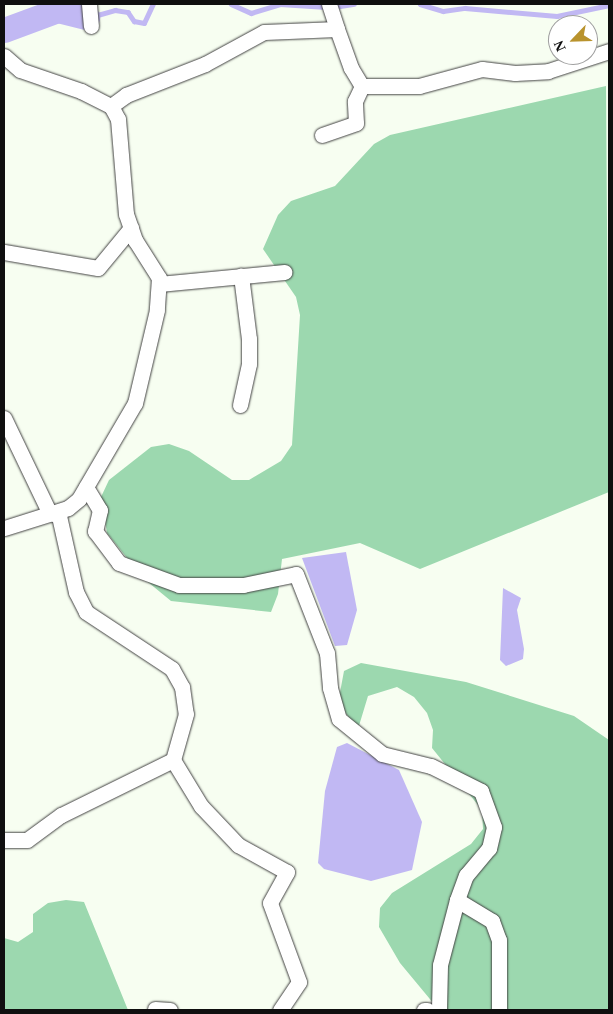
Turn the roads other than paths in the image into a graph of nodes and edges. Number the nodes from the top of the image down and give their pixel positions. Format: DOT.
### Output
graph roads {
  1 [pos="89,4"];
  2 [pos="330,7"];
  3 [pos="91,26"];
  4 [pos="337,29"];
  5 [pos="609,51"];
  6 [pos="4,56"];
  7 [pos="362,86"];
  8 [pos="111,106"];
  9 [pos="322,134"];
  10 [pos="131,228"];
  11 [pos="4,252"];
  12 [pos="284,272"];
  13 [pos="241,276"];
  14 [pos="159,284"];
  15 [pos="240,405"];
  16 [pos="4,418"];
  17 [pos="86,487"];
  18 [pos="49,512"];
  19 [pos="4,528"];
  20 [pos="173,760"];
  21 [pos="4,840"];
  22 [pos="458,900"];
  23 [pos="280,1010"];
  24 [pos="439,1010"];
  25 [pos="498,1010"];
  1 -- 3 [label="street"];
  2 -- 4 [label="street"];
  4 -- 7 [label="street"];
  4 -- 8 [label="street"];
  5 -- 7 [label="street"];
  6 -- 8 [label="street"];
  7 -- 9 [label="street"];
  8 -- 10 [label="street"];
  10 -- 11 [label="street"];
  10 -- 14 [label="street"];
  12 -- 13 [label="street"];
  13 -- 14 [label="street"];
  13 -- 15 [label="street"];
  14 -- 17 [label="street"];
  16 -- 18 [label="street"];
  17 -- 18 [label="street"];
  17 -- 22 [label="street"];
  18 -- 19 [label="street"];
  18 -- 20 [label="street"];
  20 -- 21 [label="street"];
  20 -- 23 [label="street"];
  22 -- 24 [label="street"];
  22 -- 25 [label="street"];
}
